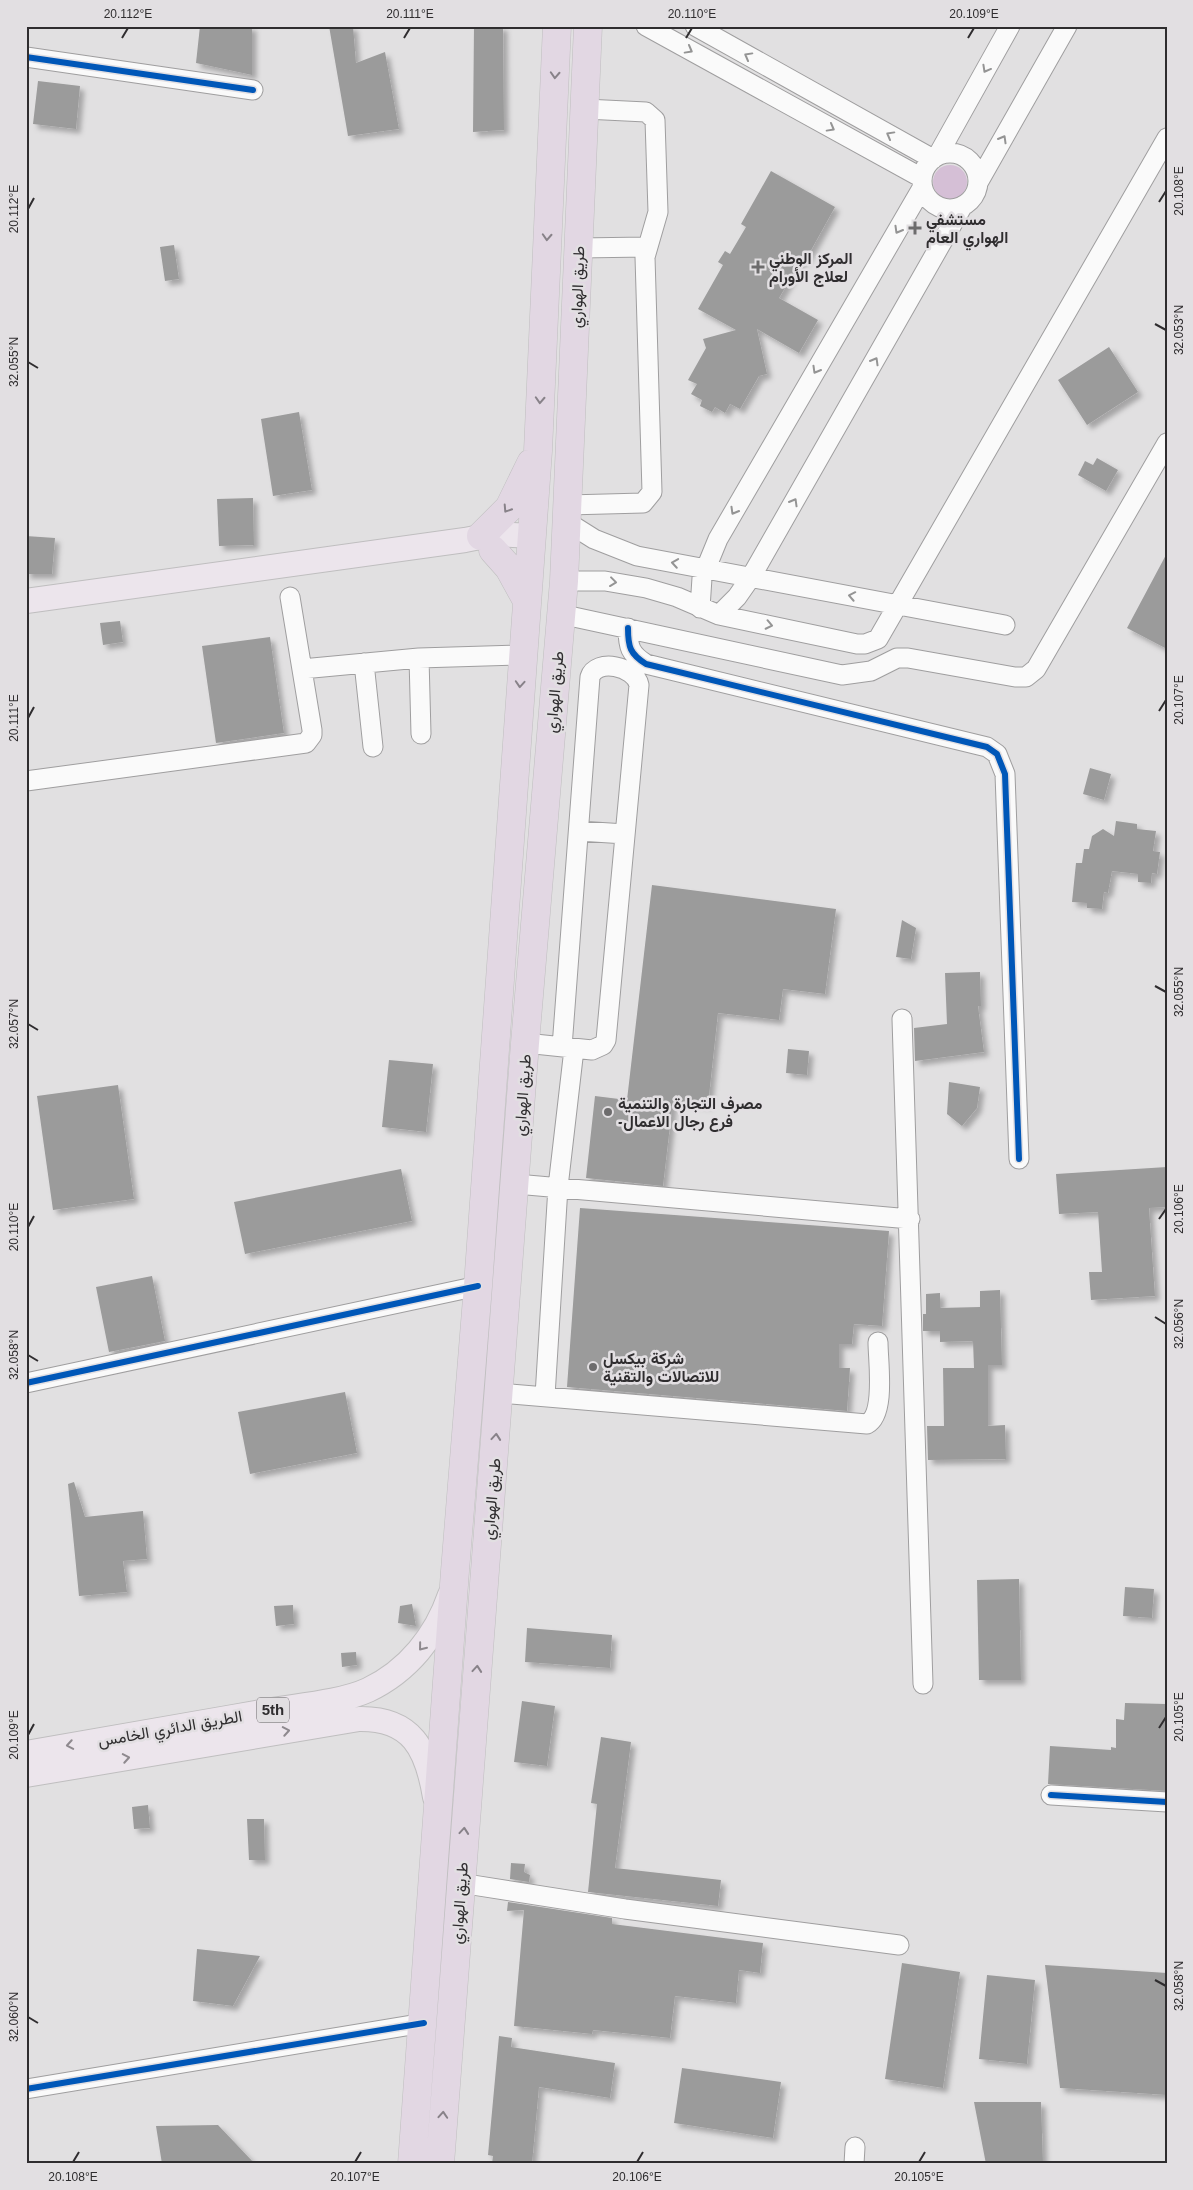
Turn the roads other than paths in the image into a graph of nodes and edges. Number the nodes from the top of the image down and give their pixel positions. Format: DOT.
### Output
graph roads {
  1 [pos="557,26"];
  2 [pos="588,26"];
  3 [pos="646,26"];
  4 [pos="695,26"];
  5 [pos="1010,26"];
  6 [pos="1067,26"];
  7 [pos="26,57"];
  8 [pos="253,90"];
  9 [pos="585,109"];
  10 [pos="1167,138"];
  11 [pos="935,157"];
  12 [pos="979,181"];
  13 [pos="922,183"];
  14 [pos="962,207"];
  15 [pos="646,247"];
  16 [pos="579,248"];
  17 [pos="1167,443"];
  18 [pos="538,451"];
  19 [pos="568,513"];
  20 [pos="480,542"];
  21 [pos="531,546"];
  22 [pos="704,568"];
  23 [pos="751,577"];
  24 [pos="564,581"];
  25 [pos="290,597"];
  26 [pos="526,599"];
  27 [pos="26,601"];
  28 [pos="900,605"];
  29 [pos="700,608"];
  30 [pos="560,614"];
  31 [pos="720,615"];
  32 [pos="1005,625"];
  33 [pos="628,628"];
  34 [pos="522,655"];
  35 [pos="419,658"];
  36 [pos="364,663"];
  37 [pos="302,670"];
  38 [pos="421,734"];
  39 [pos="373,747"];
  40 [pos="26,781"];
  41 [pos="579,831"];
  42 [pos="624,834"];
  43 [pos="902,1019"];
  44 [pos="525,1044"];
  45 [pos="568,1048"];
  46 [pos="489,1130"];
  47 [pos="519,1133"];
  48 [pos="1019,1159"];
  49 [pos="516,1184"];
  50 [pos="558,1187"];
  51 [pos="910,1219"];
  52 [pos="478,1286"];
  53 [pos="878,1342"];
  54 [pos="26,1383"];
  55 [pos="499,1393"];
  56 [pos="545,1396"];
  57 [pos="455,1571"];
  58 [pos="923,1684"];
  59 [pos="26,1753"];
  60 [pos="26,1775"];
  61 [pos="1051,1795"];
  62 [pos="1167,1802"];
  63 [pos="438,1816"];
  64 [pos="460,1883"];
  65 [pos="899,1946"];
  66 [pos="424,2023"];
  67 [pos="26,2089"];
  68 [pos="412,2164"];
  69 [pos="440,2164"];
  1 -- 18 [label="highway, طريق الهواري, one-way"];
  2 -- 9 [label="highway, طريق الهواري"];
  3 -- 13 [label="street, one-way"];
  11 -- 4 [label="street, one-way"];
  5 -- 11 [label="street, one-way"];
  12 -- 6 [label="street, one-way"];
  7 -- 8 [label="street"];
  9 -- 15 [label="street"];
  9 -- 16 [label="highway, طريق الهواري"];
  10 -- 28 [label="street"];
  11 -- 12 [label="street"];
  11 -- 13 [label="street"];
  12 -- 14 [label="street"];
  13 -- 14 [label="street"];
  13 -- 22 [label="street, one-way"];
  23 -- 14 [label="street, one-way"];
  15 -- 16 [label="street"];
  15 -- 19 [label="street"];
  16 -- 19 [label="highway, طريق الهواري"];
  17 -- 33 [label="street"];
  18 -- 20 [label="highway, one-way"];
  18 -- 21 [label="highway, طريق الهواري"];
  22 -- 19 [label="street, one-way"];
  19 -- 24 [label="highway, طريق الهواري"];
  20 -- 21 [label="main road"];
  20 -- 26 [label="highway"];
  20 -- 27 [label="main road"];
  21 -- 26 [label="highway, طريق الهواري"];
  22 -- 23 [label="street"];
  22 -- 29 [label="street"];
  28 -- 23 [label="street, one-way"];
  23 -- 31 [label="street"];
  24 -- 29 [label="street, one-way"];
  24 -- 30 [label="highway, طريق الهواري"];
  25 -- 37 [label="street"];
  26 -- 34 [label="highway, طريق الهواري"];
  31 -- 28 [label="street, one-way"];
  28 -- 32 [label="street"];
  29 -- 31 [label="street"];
  30 -- 33 [label="street"];
  30 -- 44 [label="highway, طريق الهواري"];
  33 -- 48 [label="street"];
  34 -- 35 [label="street"];
  34 -- 46 [label="highway, طريق الهواري, one-way"];
  35 -- 36 [label="street"];
  35 -- 38 [label="street"];
  36 -- 37 [label="street"];
  36 -- 39 [label="street"];
  37 -- 40 [label="street"];
  41 -- 42 [label="street"];
  41 -- 42 [label="street"];
  41 -- 45 [label="street"];
  42 -- 45 [label="street"];
  43 -- 51 [label="street"];
  44 -- 45 [label="street"];
  44 -- 47 [label="highway, طريق الهواري"];
  45 -- 50 [label="street"];
  46 -- 47 [label="highway"];
  46 -- 52 [label="highway, طريق الهواري"];
  47 -- 49 [label="highway, طريق الهواري"];
  49 -- 50 [label="street"];
  49 -- 55 [label="highway, طريق الهواري"];
  50 -- 51 [label="street"];
  50 -- 56 [label="street"];
  51 -- 58 [label="street"];
  52 -- 54 [label="street"];
  52 -- 57 [label="highway, طريق الهواري"];
  53 -- 56 [label="street"];
  55 -- 56 [label="street"];
  64 -- 55 [label="highway, طريق الهواري, one-way"];
  57 -- 59 [label="main road, الطريق الدائري الخامس / 5th, one-way"];
  57 -- 63 [label="highway, طريق الهواري"];
  60 -- 63 [label="main road, الطريق الدائري الخامس / 5th, one-way"];
  61 -- 62 [label="street"];
  63 -- 66 [label="highway, طريق الهواري"];
  64 -- 65 [label="street"];
  69 -- 64 [label="highway, طريق الهواري, one-way"];
  66 -- 67 [label="street"];
  66 -- 68 [label="highway, طريق الهواري"];
}
